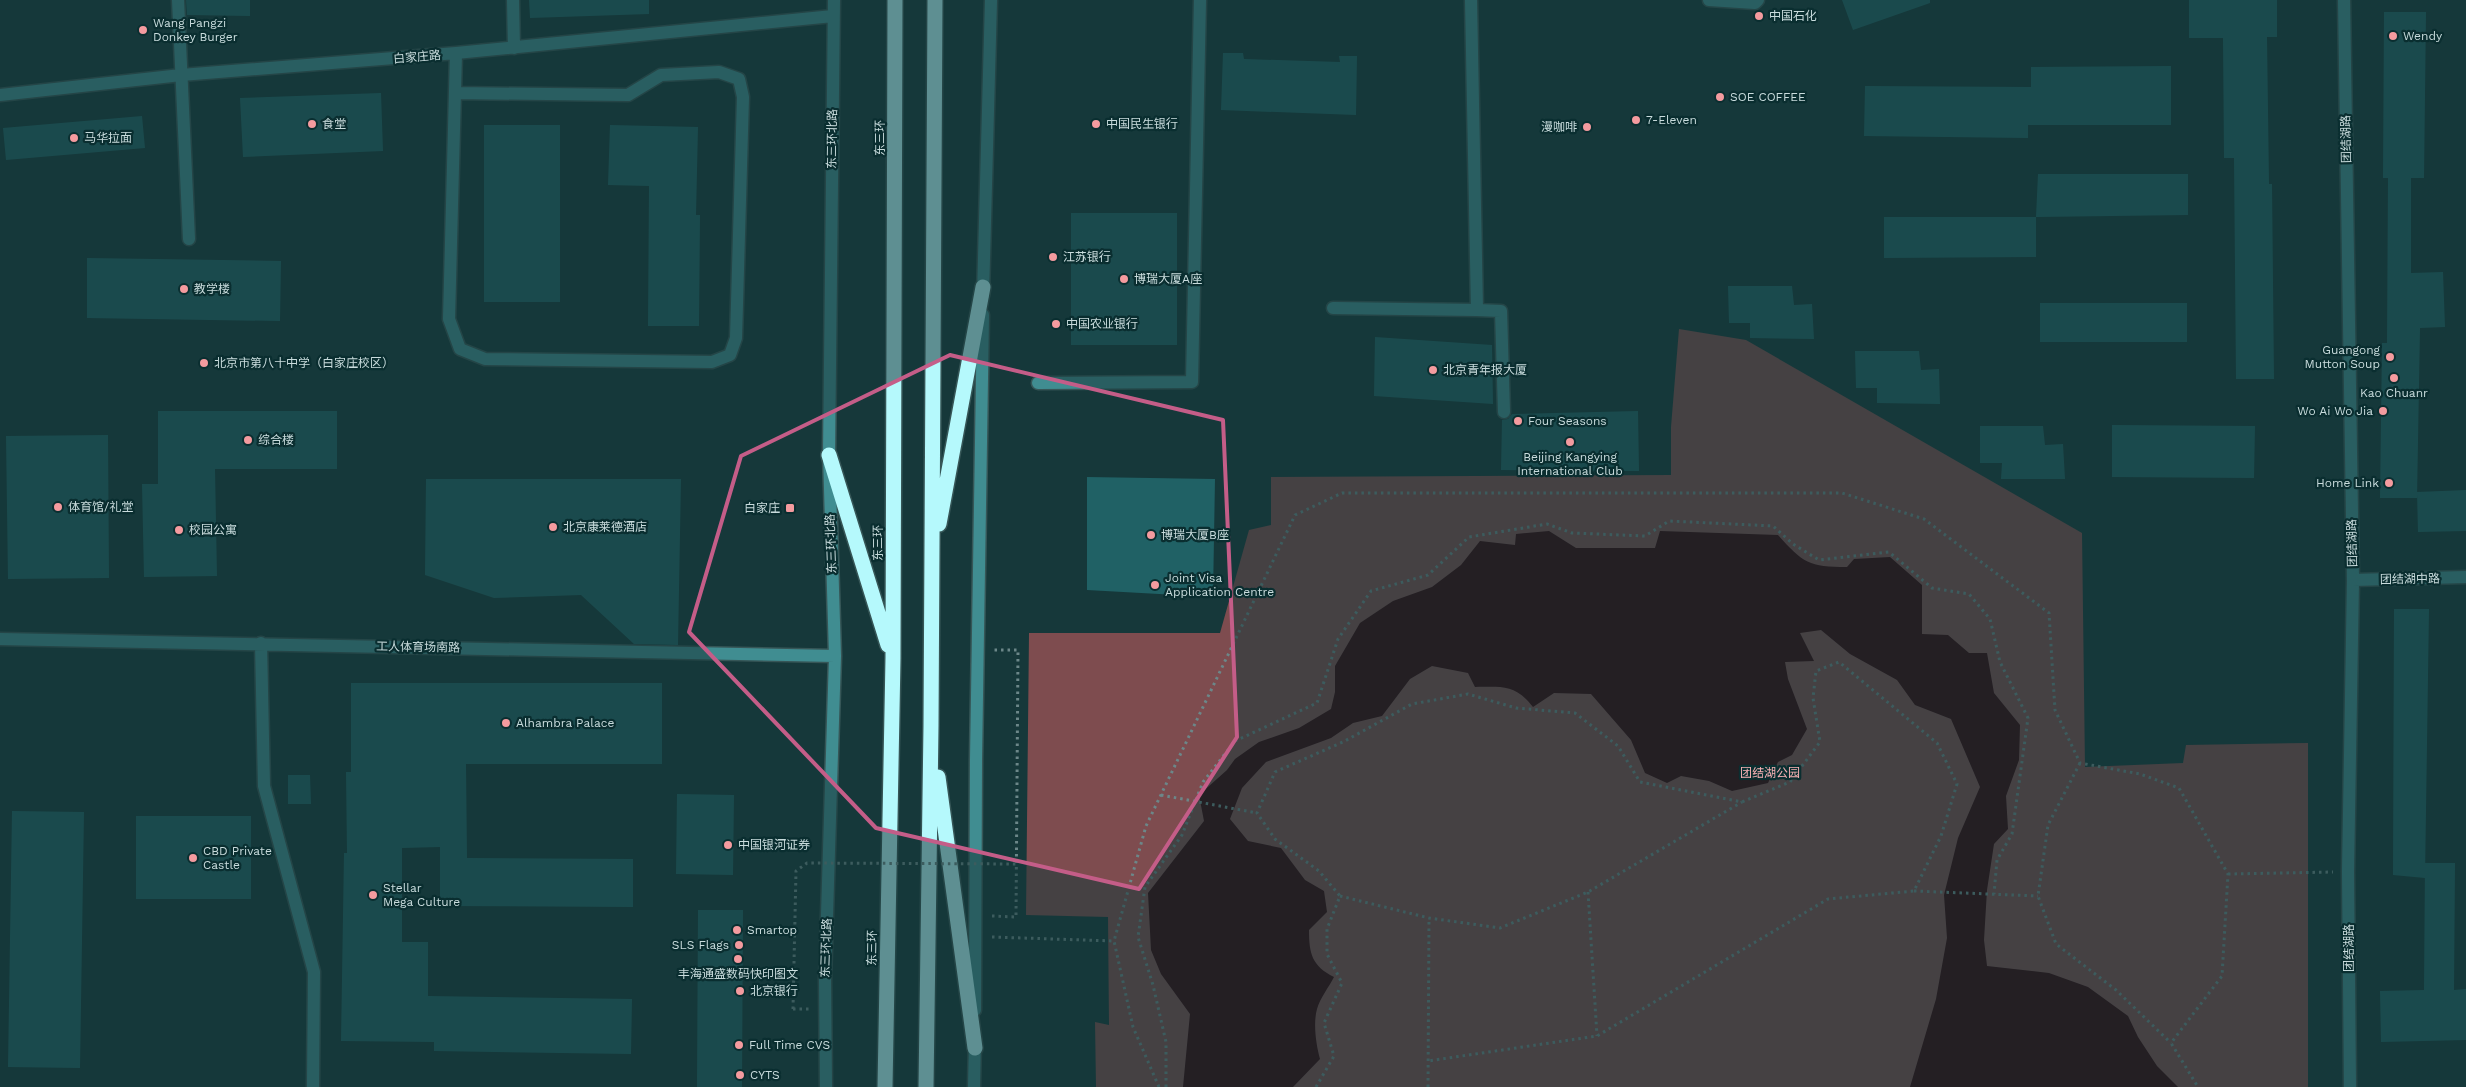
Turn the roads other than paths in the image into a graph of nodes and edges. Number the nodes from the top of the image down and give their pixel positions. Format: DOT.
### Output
graph roads {
  1 [pos="178,0"];
  2 [pos="513,0"];
  3 [pos="834,0"];
  4 [pos="896,0"];
  5 [pos="935,0"];
  6 [pos="991,0"];
  7 [pos="1200,0"];
  8 [pos="1471,0"];
  9 [pos="1709,0"];
  10 [pos="1758,0"];
  11 [pos="2344,0"];
  12 [pos="833,16"];
  13 [pos="514,48"];
  14 [pos="456,53"];
  15 [pos="181,75"];
  16 [pos="455,92"];
  17 [pos="0,95"];
  18 [pos="189,239"];
  19 [pos="983,287"];
  20 [pos="1333,308"];
  21 [pos="1477,310"];
  22 [pos="1038,383"];
  23 [pos="1504,412"];
  24 [pos="828,455"];
  25 [pos="932,562"];
  26 [pos="2466,577"];
  27 [pos="2353,580"];
  28 [pos="0,639"];
  29 [pos="261,644"];
  30 [pos="835,656"];
  31 [pos="893,658"];
  32 [pos="931,726"];
  33 [pos="975,1048"];
  34 [pos="313,1087"];
  35 [pos="826,1087"];
  36 [pos="885,1087"];
  37 [pos="926,1087"];
  38 [pos="974,1087"];
  39 [pos="2350,1087"];
  1 -- 15 [label="street"];
  2 -- 13 [label="street"];
  3 -- 12 [label="street, 东三环北路"];
  4 -- 31 [label="highway, 东三环"];
  5 -- 25 [label="highway"];
  6 -- 19 [label="street"];
  7 -- 22 [label="street"];
  8 -- 21 [label="street"];
  9 -- 10 [label="street"];
  11 -- 27 [label="street, 团结湖路"];
  12 -- 13 [label="street, 白家庄路"];
  12 -- 24 [label="street, 东三环北路"];
  13 -- 14 [label="street, 白家庄路"];
  14 -- 15 [label="street, 白家庄路"];
  14 -- 16 [label="street"];
  15 -- 17 [label="street, 白家庄路"];
  15 -- 18 [label="street"];
  16 -- 16 [label="street"];
  19 -- 25 [label="highway"];
  19 -- 33 [label="street"];
  20 -- 21 [label="street"];
  21 -- 23 [label="street"];
  24 -- 30 [label="street, 东三环北路"];
  24 -- 31 [label="highway"];
  25 -- 32 [label="highway"];
  26 -- 27 [label="street, 团结湖中路"];
  27 -- 39 [label="street, 团结湖路"];
  28 -- 29 [label="street, 工人体育场南路"];
  29 -- 30 [label="street, 工人体育场南路"];
  29 -- 34 [label="street"];
  30 -- 35 [label="street, 东三环北路"];
  31 -- 36 [label="highway, 东三环"];
  32 -- 33 [label="highway"];
  32 -- 37 [label="highway"];
  33 -- 38 [label="street"];
}
